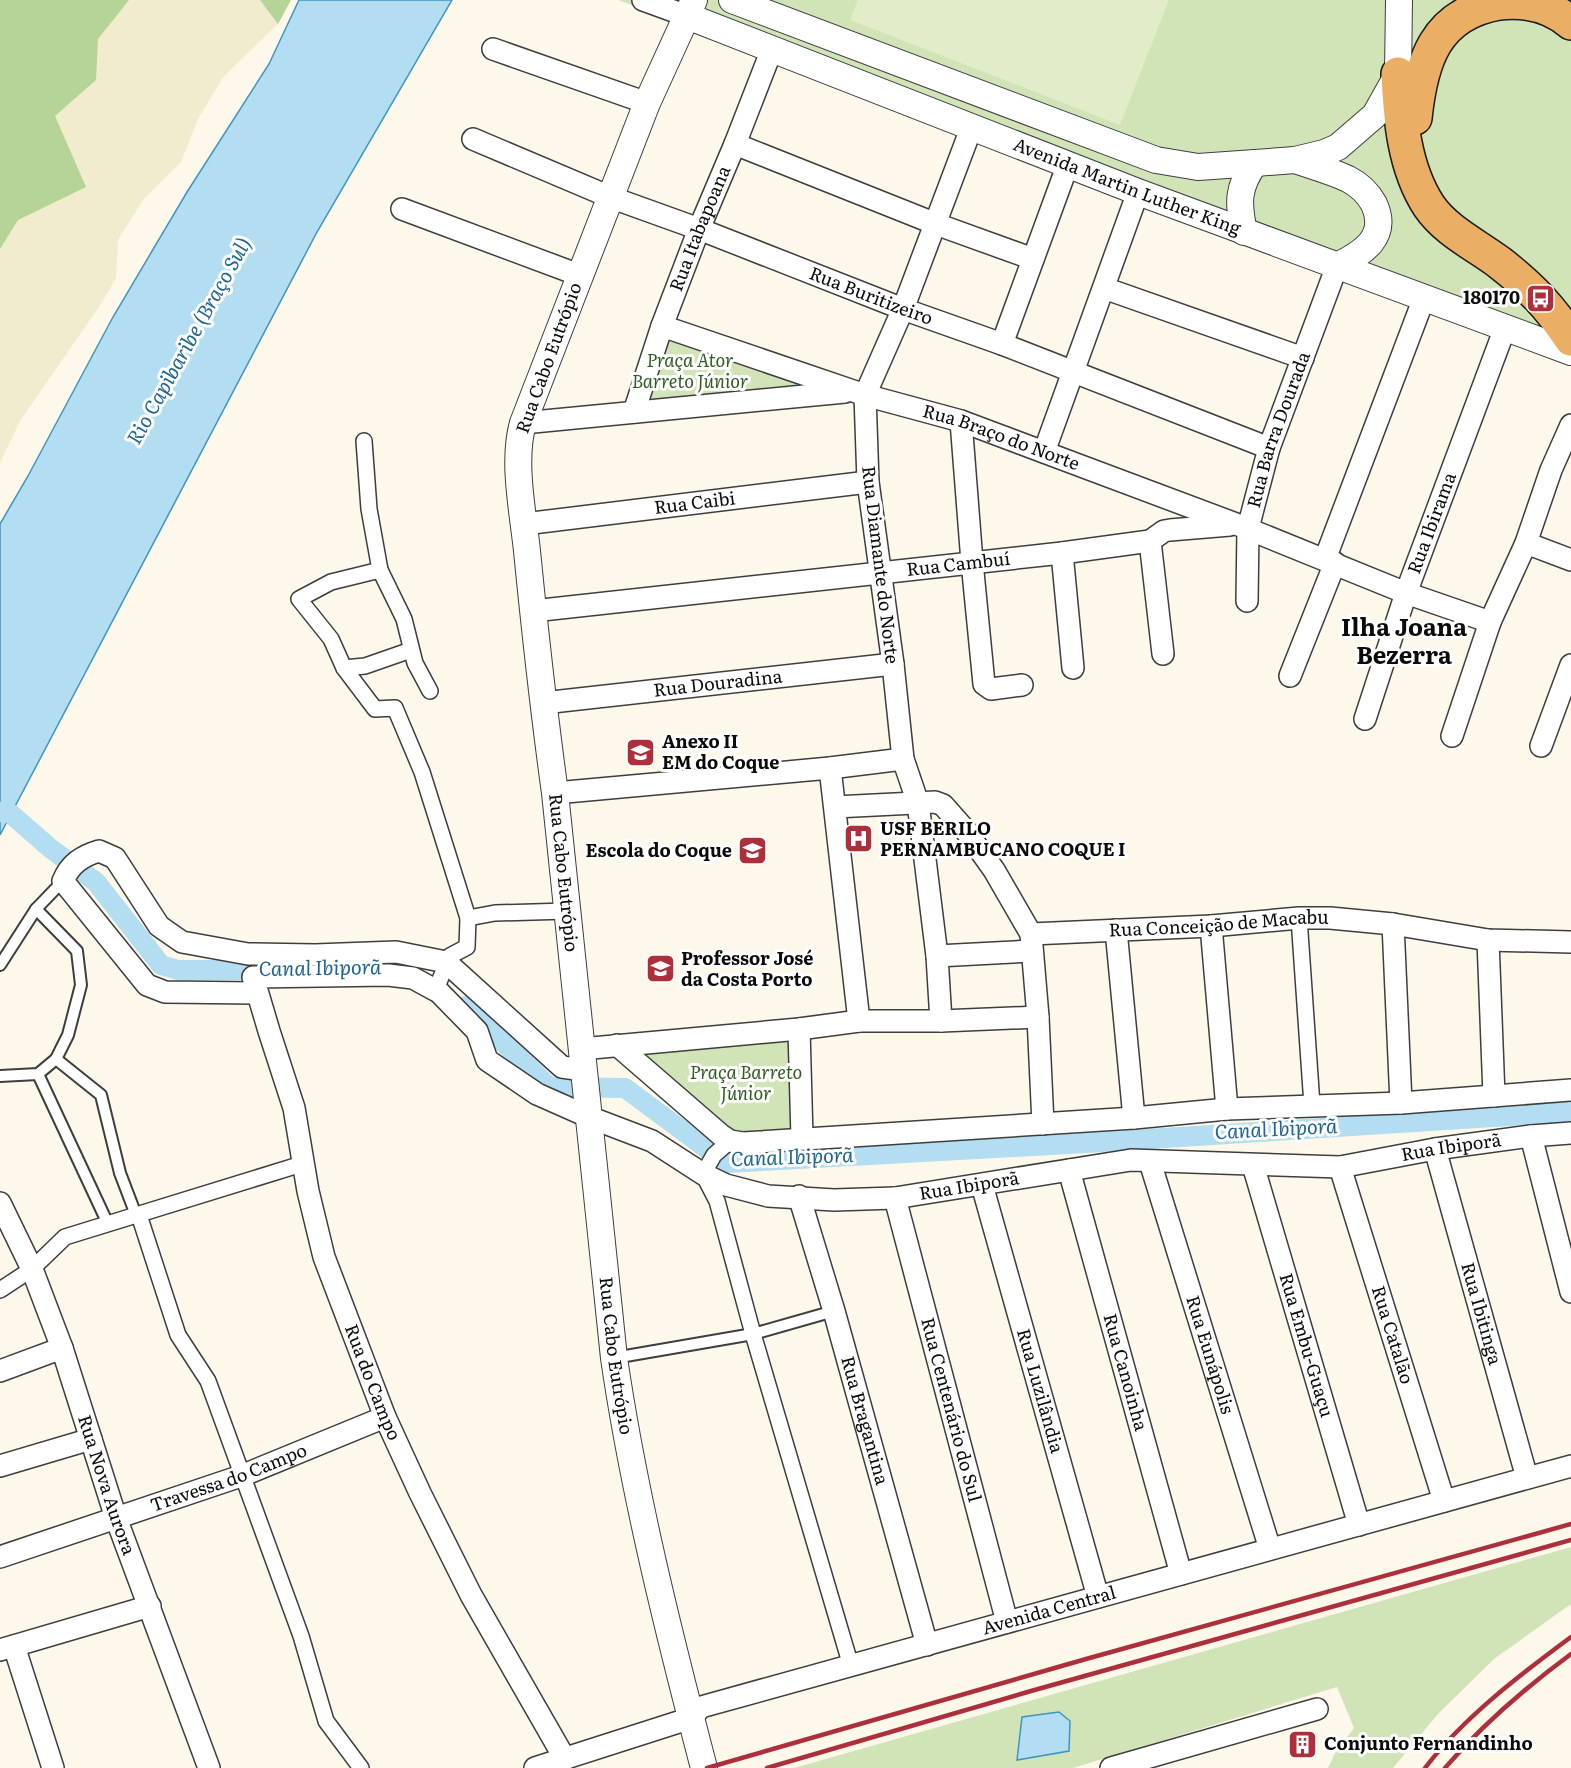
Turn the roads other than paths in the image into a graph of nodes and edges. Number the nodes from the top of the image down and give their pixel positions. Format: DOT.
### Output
graph roads {
  1 [pos="643,0"];
  2 [pos="732,0"];
  3 [pos="1399,0"];
  4 [pos="690,8"];
  5 [pos="1571,23"];
  6 [pos="493,49"];
  7 [pos="772,49"];
  8 [pos="1398,74"];
  9 [pos="646,103"];
  10 [pos="972,126"];
  11 [pos="473,139"];
  12 [pos="735,144"];
  13 [pos="1295,160"];
  14 [pos="1255,163"];
  15 [pos="1068,164"];
  16 [pos="1410,164"];
  17 [pos="1138,192"];
  18 [pos="610,197"];
  19 [pos="402,209"];
  20 [pos="936,224"];
  21 [pos="699,229"];
  22 [pos="1244,232"];
  23 [pos="1033,259"];
  24 [pos="1337,266"];
  25 [pos="579,275"];
  26 [pos="1104,288"];
  27 [pos="1424,298"];
  28 [pos="903,309"];
  29 [pos="662,326"];
  30 [pos="1505,328"];
  31 [pos="1571,339"];
  32 [pos="1002,344"];
  33 [pos="1571,352"];
  34 [pos="1303,357"];
  35 [pos="1073,371"];
  36 [pos="860,393"];
  37 [pos="634,412"];
  38 [pos="961,421"];
  39 [pos="523,423"];
  40 [pos="1571,425"];
  41 [pos="364,441"];
  42 [pos="1269,448"];
  43 [pos="1044,452"];
  44 [pos="868,483"];
  45 [pos="524,524"];
  46 [pos="1242,526"];
  47 [pos="1150,541"];
  48 [pos="1526,543"];
  49 [pos="1062,553"];
  50 [pos="1571,560"];
  51 [pos="1330,561"];
  52 [pos="972,562"];
  53 [pos="380,570"];
  54 [pos="879,573"];
  55 [pos="1407,593"];
  56 [pos="1247,601"];
  57 [pos="533,612"];
  58 [pos="1490,622"];
  59 [pos="411,650"];
  60 [pos="1163,654"];
  61 [pos="892,664"];
  62 [pos="1571,665"];
  63 [pos="344,668"];
  64 [pos="1073,668"];
  65 [pos="1290,676"];
  66 [pos="1022,685"];
  67 [pos="430,691"];
  68 [pos="543,704"];
  69 [pos="1365,719"];
  70 [pos="1452,736"];
  71 [pos="1541,746"];
  72 [pos="903,759"];
  73 [pos="830,768"];
  74 [pos="555,793"];
  75 [pos="926,802"];
  76 [pos="835,807"];
  77 [pos="71,870"];
  78 [pos="36,909"];
  79 [pos="567,910"];
  80 [pos="468,918"];
  81 [pos="1299,918"];
  82 [pos="1393,924"];
  83 [pos="1211,926"];
  84 [pos="1116,930"];
  85 [pos="1488,940"];
  86 [pos="1032,942"];
  87 [pos="1571,942"];
  88 [pos="938,956"];
  89 [pos="0,965"];
  90 [pos="440,978"];
  91 [pos="255,985"];
  92 [pos="1038,1017"];
  93 [pos="859,1021"];
  94 [pos="942,1021"];
  95 [pos="799,1029"];
  96 [pos="617,1045"];
  97 [pos="56,1059"];
  98 [pos="582,1059"];
  99 [pos="38,1074"];
  100 [pos="0,1076"];
  101 [pos="1571,1090"];
  102 [pos="1494,1096"];
  103 [pos="1401,1103"];
  104 [pos="1312,1105"];
  105 [pos="1227,1109"];
  106 [pos="588,1116"];
  107 [pos="1134,1118"];
  108 [pos="1043,1124"];
  109 [pos="1571,1133"];
  110 [pos="1531,1136"];
  111 [pos="802,1138"];
  112 [pos="730,1141"];
  113 [pos="1435,1149"];
  114 [pos="1150,1162"];
  115 [pos="304,1163"];
  116 [pos="1253,1165"];
  117 [pos="1340,1167"];
  118 [pos="1069,1170"];
  119 [pos="703,1174"];
  120 [pos="982,1185"];
  121 [pos="799,1197"];
  122 [pos="895,1198"];
  123 [pos="0,1203"];
  124 [pos="137,1215"];
  125 [pos="108,1224"];
  126 [pos="32,1269"];
  127 [pos="0,1290"];
  128 [pos="1571,1292"];
  129 [pos="834,1311"];
  130 [pos="753,1334"];
  131 [pos="62,1348"];
  132 [pos="614,1358"];
  133 [pos="0,1371"];
  134 [pos="385,1417"];
  135 [pos="91,1439"];
  136 [pos="0,1466"];
  137 [pos="1571,1466"];
  138 [pos="241,1476"];
  139 [pos="1527,1478"];
  140 [pos="1444,1501"];
  141 [pos="116,1518"];
  142 [pos="1359,1525"];
  143 [pos="1270,1549"];
  144 [pos="0,1557"];
  145 [pos="1181,1574"];
  146 [pos="1098,1597"];
  147 [pos="150,1606"];
  148 [pos="1006,1622"];
  149 [pos="927,1645"];
  150 [pos="7,1648"];
  151 [pos="851,1666"];
  152 [pos="1317,1709"];
  153 [pos="691,1718"];
  154 [pos="565,1759"];
  155 [pos="53,1768"];
  156 [pos="209,1768"];
  157 [pos="361,1768"];
  158 [pos="535,1768"];
  159 [pos="704,1768"];
  160 [pos="1111,1768"];
  1 -- 4 [label="street"];
  2 -- 14 [label="street, Avenida Martin Luther King"];
  3 -- 8 [label="street"];
  4 -- 7 [label="street, Avenida Martin Luther King"];
  4 -- 9 [label="street, Rua Cabo Eutrópio"];
  5 -- 16 [label="highway"];
  6 -- 9 [label="street"];
  7 -- 10 [label="street, Avenida Martin Luther King"];
  7 -- 12 [label="street, Rua Itabapoana"];
  8 -- 13 [label="street, Avenida Martin Luther King"];
  8 -- 16 [label="highway"];
  9 -- 18 [label="street, Rua Cabo Eutrópio"];
  10 -- 15 [label="street, Avenida Martin Luther King"];
  10 -- 20 [label="street, Rua Diamante do Norte"];
  11 -- 18 [label="street, Rua Buritizeiro"];
  12 -- 20 [label="street"];
  12 -- 21 [label="street, Rua Itabapoana"];
  13 -- 14 [label="street, Avenida Martin Luther King"];
  13 -- 24 [label="street"];
  14 -- 22 [label="street"];
  15 -- 17 [label="street, Avenida Martin Luther King"];
  15 -- 23 [label="street"];
  16 -- 31 [label="highway"];
  17 -- 22 [label="street, Avenida Martin Luther King"];
  17 -- 26 [label="street"];
  18 -- 21 [label="street, Rua Buritizeiro"];
  18 -- 25 [label="street, Rua Cabo Eutrópio"];
  19 -- 25 [label="street"];
  20 -- 23 [label="street"];
  20 -- 28 [label="street, Rua Diamante do Norte"];
  21 -- 28 [label="street, Rua Buritizeiro"];
  21 -- 29 [label="street, Rua Itabapoana"];
  22 -- 24 [label="street, Avenida Martin Luther King"];
  23 -- 32 [label="street"];
  24 -- 27 [label="street, Avenida Martin Luther King"];
  24 -- 34 [label="street, Rua Barra Dourada"];
  25 -- 39 [label="street, Rua Cabo Eutrópio"];
  26 -- 34 [label="street"];
  26 -- 35 [label="street"];
  27 -- 30 [label="street, Avenida Martin Luther King"];
  27 -- 51 [label="street"];
  28 -- 32 [label="street, Rua Buritizeiro"];
  28 -- 36 [label="street, Rua Diamante do Norte"];
  29 -- 36 [label="street, Rua Braço do Norte"];
  29 -- 37 [label="street, Rua Itabapoana"];
  30 -- 33 [label="street, Avenida Martin Luther King"];
  30 -- 55 [label="street, Rua Ibirama"];
  32 -- 35 [label="street, Rua Buritizeiro"];
  34 -- 42 [label="street, Rua Barra Dourada"];
  35 -- 42 [label="street, Rua Buritizeiro"];
  35 -- 43 [label="street"];
  36 -- 37 [label="street"];
  36 -- 38 [label="street, Rua Braço do Norte"];
  36 -- 44 [label="street, Rua Diamante do Norte"];
  37 -- 39 [label="street"];
  38 -- 43 [label="street, Rua Braço do Norte"];
  38 -- 52 [label="street"];
  39 -- 45 [label="street, Rua Cabo Eutrópio"];
  40 -- 48 [label="street"];
  41 -- 53 [label="street"];
  42 -- 46 [label="street, Rua Barra Dourada"];
  43 -- 46 [label="street, Rua Braço do Norte"];
  44 -- 45 [label="street, Rua Caibi"];
  44 -- 54 [label="street, Rua Diamante do Norte"];
  45 -- 57 [label="street, Rua Cabo Eutrópio"];
  46 -- 47 [label="street, Rua Cambuí"];
  46 -- 51 [label="street, Rua Braço do Norte"];
  46 -- 56 [label="street, Rua Barra Dourada"];
  47 -- 49 [label="street, Rua Cambuí"];
  47 -- 60 [label="street"];
  48 -- 50 [label="street"];
  48 -- 58 [label="street"];
  49 -- 52 [label="street, Rua Cambuí"];
  49 -- 64 [label="street"];
  51 -- 55 [label="street, Rua Braço do Norte"];
  51 -- 65 [label="street"];
  52 -- 54 [label="street, Rua Cambuí"];
  52 -- 66 [label="street"];
  53 -- 59 [label="street"];
  53 -- 63 [label="street"];
  54 -- 57 [label="street, Rua Cambuí"];
  54 -- 61 [label="street, Rua Diamante do Norte"];
  55 -- 58 [label="street, Rua Braço do Norte"];
  55 -- 69 [label="street, Rua Ibirama"];
  57 -- 68 [label="street, Rua Cabo Eutrópio"];
  58 -- 70 [label="street"];
  59 -- 63 [label="street"];
  59 -- 67 [label="street"];
  61 -- 68 [label="street, Rua Douradina"];
  61 -- 72 [label="street, Rua Diamante do Norte"];
  62 -- 71 [label="street"];
  63 -- 80 [label="street"];
  68 -- 74 [label="street, Rua Cabo Eutrópio"];
  72 -- 73 [label="street"];
  72 -- 75 [label="street, Rua Diamante do Norte"];
  73 -- 74 [label="street"];
  73 -- 76 [label="street"];
  74 -- 79 [label="street, Rua Cabo Eutrópio"];
  75 -- 76 [label="street"];
  75 -- 86 [label="street"];
  75 -- 88 [label="street, Rua Diamante do Norte"];
  76 -- 93 [label="street"];
  77 -- 78 [label="lane"];
  77 -- 90 [label="street"];
  77 -- 91 [label="street, Rua Ibiporã"];
  78 -- 89 [label="lane"];
  78 -- 97 [label="lane"];
  79 -- 80 [label="street"];
  79 -- 98 [label="street, Rua Cabo Eutrópio"];
  80 -- 90 [label="street"];
  81 -- 82 [label="street, Rua Conceição de Macabu"];
  81 -- 83 [label="street, Rua Conceição de Macabu"];
  81 -- 104 [label="street"];
  82 -- 85 [label="street, Rua Conceição de Macabu"];
  82 -- 103 [label="street"];
  83 -- 84 [label="street, Rua Conceição de Macabu"];
  83 -- 105 [label="street"];
  84 -- 86 [label="street, Rua Conceição de Macabu"];
  84 -- 107 [label="street"];
  85 -- 87 [label="street, Rua Conceição de Macabu"];
  85 -- 102 [label="street"];
  86 -- 88 [label="street, Rua Conceição de Macabu"];
  86 -- 92 [label="street"];
  88 -- 94 [label="street, Rua Diamante do Norte"];
  90 -- 91 [label="street, Rua Ibiporã"];
  90 -- 98 [label="street"];
  90 -- 106 [label="street, Rua Ibiporã"];
  91 -- 115 [label="street, Rua do Campo"];
  92 -- 94 [label="street"];
  92 -- 108 [label="street"];
  93 -- 94 [label="street"];
  93 -- 95 [label="street"];
  95 -- 96 [label="street"];
  95 -- 111 [label="street"];
  96 -- 98 [label="street"];
  96 -- 112 [label="street"];
  97 -- 99 [label="lane"];
  97 -- 124 [label="lane"];
  98 -- 106 [label="street, Rua Cabo Eutrópio"];
  99 -- 100 [label="lane"];
  99 -- 125 [label="lane"];
  101 -- 102 [label="street"];
  102 -- 103 [label="street"];
  103 -- 104 [label="street"];
  104 -- 105 [label="street"];
  105 -- 107 [label="street"];
  106 -- 119 [label="street, Rua Ibiporã"];
  106 -- 132 [label="street, Rua Cabo Eutrópio"];
  107 -- 108 [label="street"];
  108 -- 111 [label="street"];
  109 -- 110 [label="street, Rua Ibiporã"];
  110 -- 113 [label="street, Rua Ibiporã"];
  110 -- 128 [label="street"];
  111 -- 112 [label="street"];
  112 -- 119 [label="street"];
  113 -- 117 [label="street, Rua Ibiporã"];
  113 -- 139 [label="street, Rua Ibitinga"];
  114 -- 116 [label="street, Rua Ibiporã"];
  114 -- 118 [label="street, Rua Ibiporã"];
  114 -- 143 [label="street, Rua Eunápolis"];
  115 -- 124 [label="street"];
  115 -- 134 [label="street, Rua do Campo"];
  116 -- 117 [label="street, Rua Ibiporã"];
  116 -- 142 [label="street, Rua Embu-Guaçu"];
  117 -- 140 [label="street, Rua Catalão"];
  118 -- 120 [label="street, Rua Ibiporã"];
  118 -- 145 [label="street, Rua Canoinha"];
  119 -- 121 [label="street, Rua Ibiporã"];
  119 -- 130 [label="street"];
  120 -- 122 [label="street, Rua Ibiporã"];
  120 -- 146 [label="street, Rua Luzilândia"];
  121 -- 122 [label="street, Rua Ibiporã"];
  121 -- 129 [label="street, Rua Bragantina"];
  122 -- 148 [label="street, Rua Centenário do Sul"];
  123 -- 126 [label="street, Rua Nova Aurora"];
  124 -- 125 [label="street"];
  124 -- 138 [label="street"];
  125 -- 126 [label="street"];
  126 -- 127 [label="street"];
  126 -- 131 [label="street, Rua Nova Aurora"];
  129 -- 130 [label="lane"];
  129 -- 149 [label="street, Rua Bragantina"];
  130 -- 132 [label="lane"];
  130 -- 151 [label="street"];
  131 -- 133 [label="street"];
  131 -- 135 [label="street, Rua Nova Aurora"];
  132 -- 153 [label="street, Rua Cabo Eutrópio"];
  134 -- 138 [label="street, Travessa do Campo"];
  134 -- 154 [label="street, Rua do Campo"];
  135 -- 136 [label="street"];
  135 -- 141 [label="street, Rua Nova Aurora"];
  137 -- 139 [label="street, Avenida Central"];
  138 -- 141 [label="street, Travessa do Campo"];
  138 -- 157 [label="street"];
  139 -- 140 [label="street, Avenida Central"];
  140 -- 142 [label="street, Avenida Central"];
  141 -- 144 [label="street, Travessa do Campo"];
  141 -- 147 [label="street, Rua Nova Aurora"];
  142 -- 143 [label="street, Avenida Central"];
  143 -- 145 [label="street, Avenida Central"];
  145 -- 146 [label="street, Avenida Central"];
  146 -- 148 [label="street, Avenida Central"];
  147 -- 150 [label="street"];
  147 -- 156 [label="street, Rua Nova Aurora"];
  148 -- 149 [label="street, Avenida Central"];
  149 -- 151 [label="street, Avenida Central"];
  150 -- 155 [label="street"];
  151 -- 153 [label="street, Avenida Central"];
  152 -- 160 [label="street"];
  153 -- 154 [label="street, Avenida Central"];
  153 -- 159 [label="street, Rua Cabo Eutrópio"];
  154 -- 158 [label="street, Avenida Central"];
}
